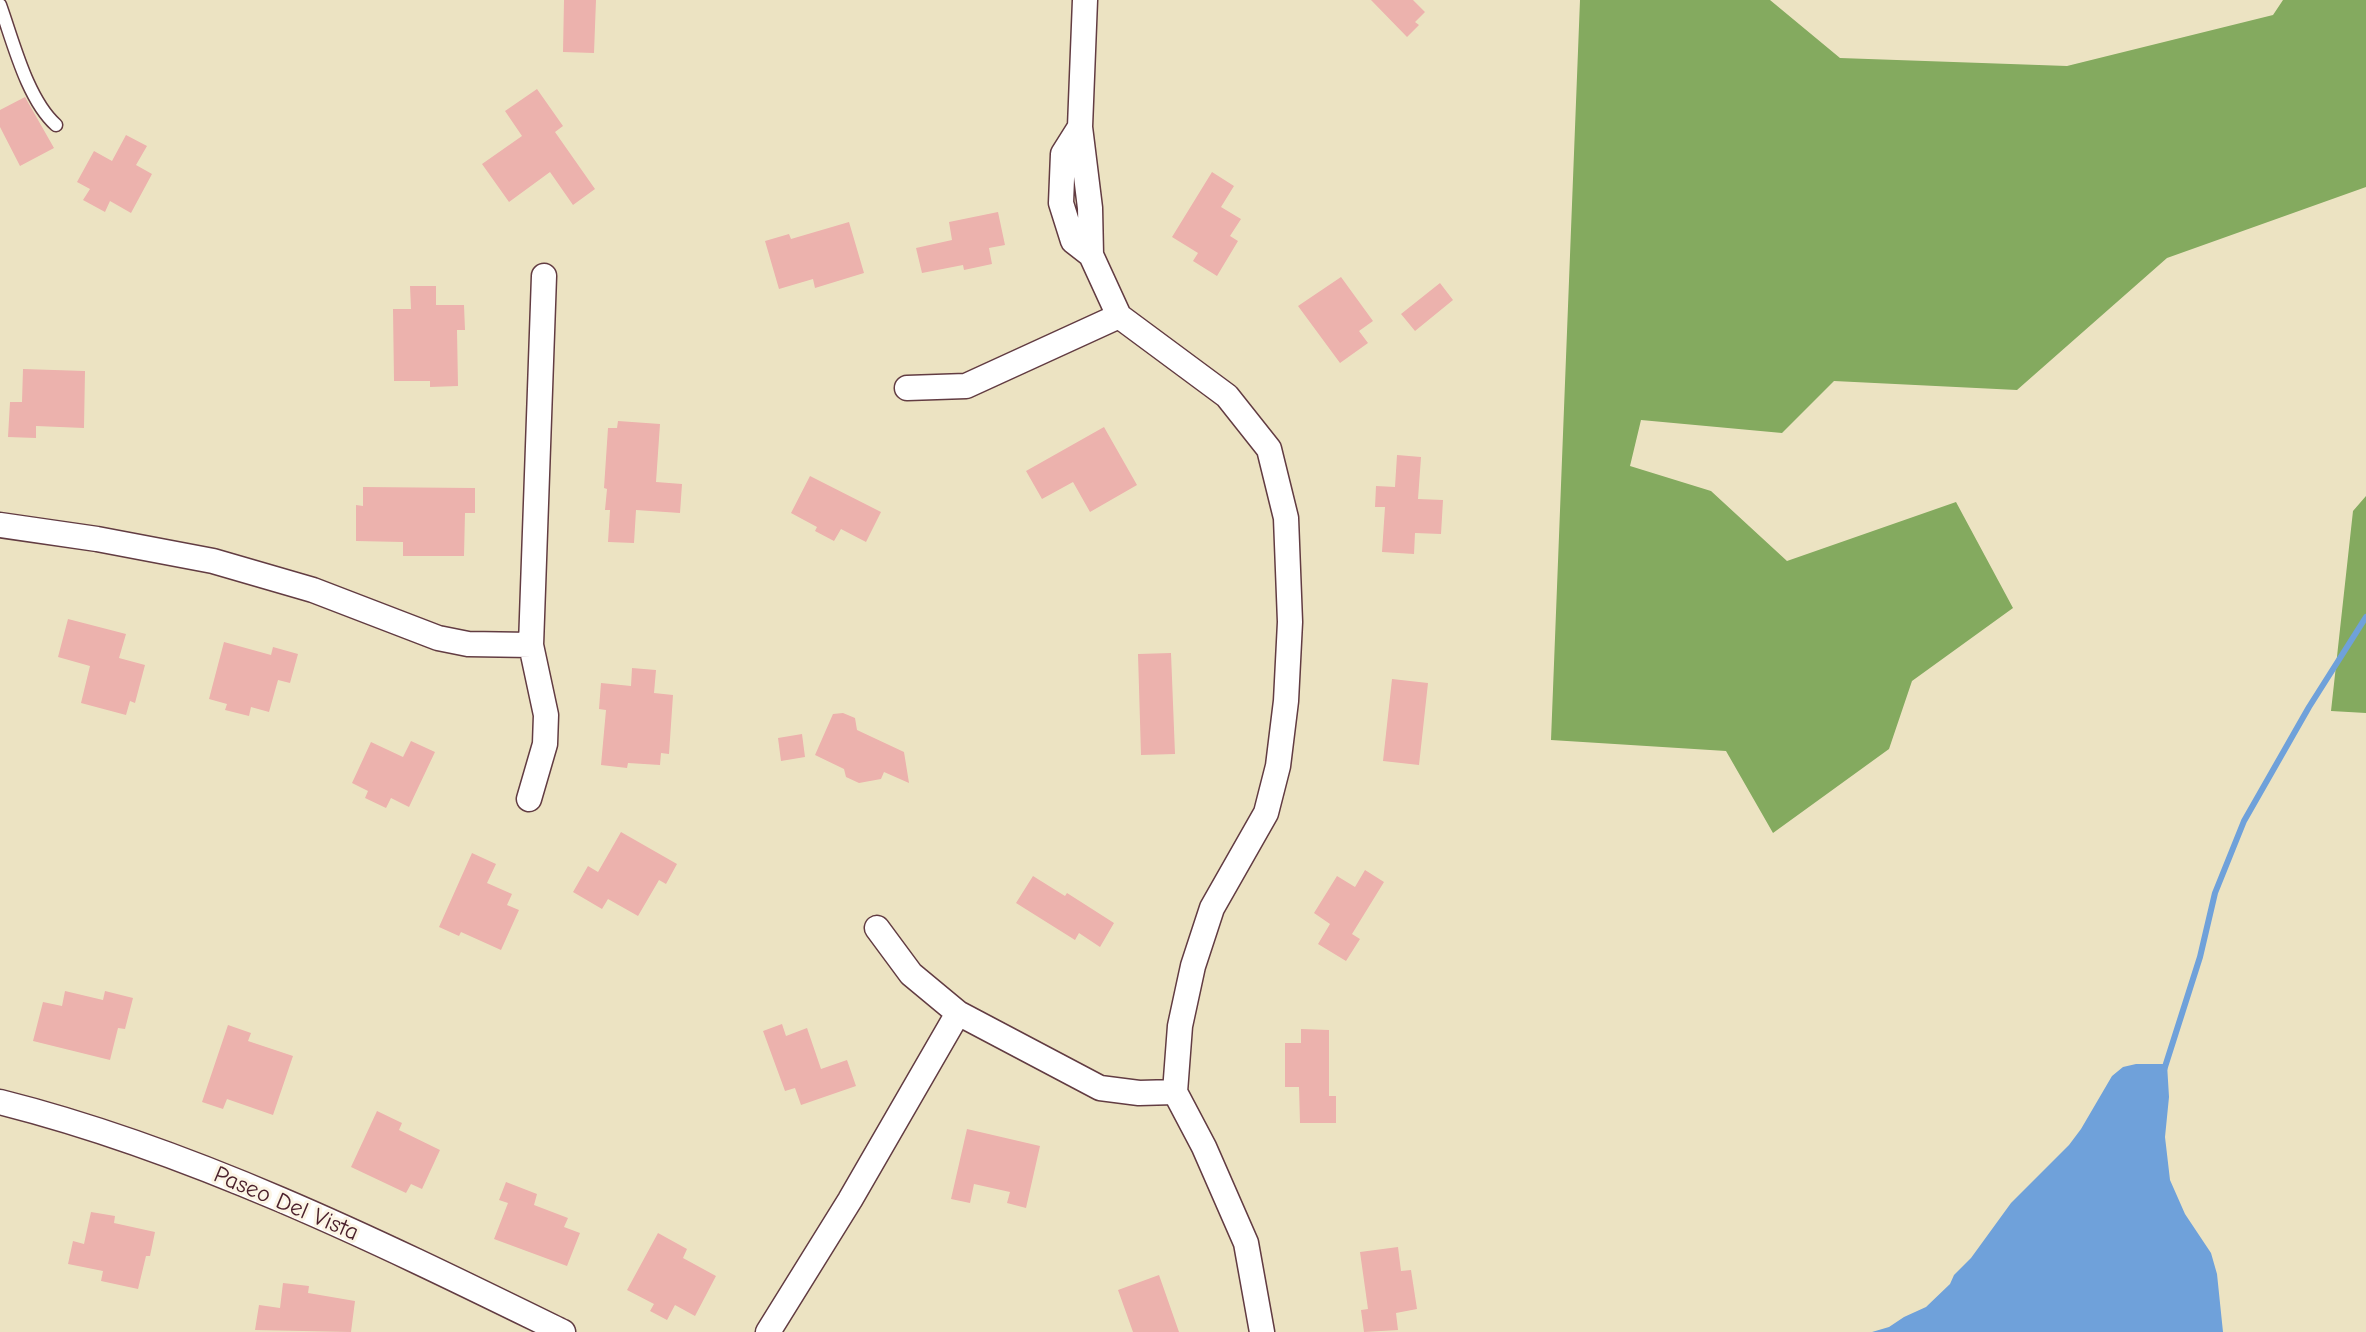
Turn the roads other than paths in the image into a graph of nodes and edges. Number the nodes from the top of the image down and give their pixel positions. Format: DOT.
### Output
graph roads {
  1 [pos="1085,0"];
  2 [pos="0,5"];
  3 [pos="56,125"];
  4 [pos="544,276"];
  5 [pos="1119,316"];
  6 [pos="906,387"];
  7 [pos="0,524"];
  8 [pos="531,645"];
  9 [pos="529,799"];
  10 [pos="877,928"];
  11 [pos="958,1013"];
  12 [pos="1175,1091"];
  13 [pos="0,1102"];
  14 [pos="563,1332"];
  15 [pos="768,1332"];
  16 [pos="1262,1332"];
  1 -- 5 [label="street"];
  2 -- 3 [label="lane"];
  4 -- 8 [label="street"];
  5 -- 6 [label="street"];
  5 -- 12 [label="street"];
  7 -- 8 [label="street"];
  8 -- 9 [label="street"];
  10 -- 11 [label="street"];
  11 -- 12 [label="street"];
  11 -- 15 [label="street"];
  12 -- 16 [label="street"];
  13 -- 14 [label="street, Paseo Del Vista"];
}
